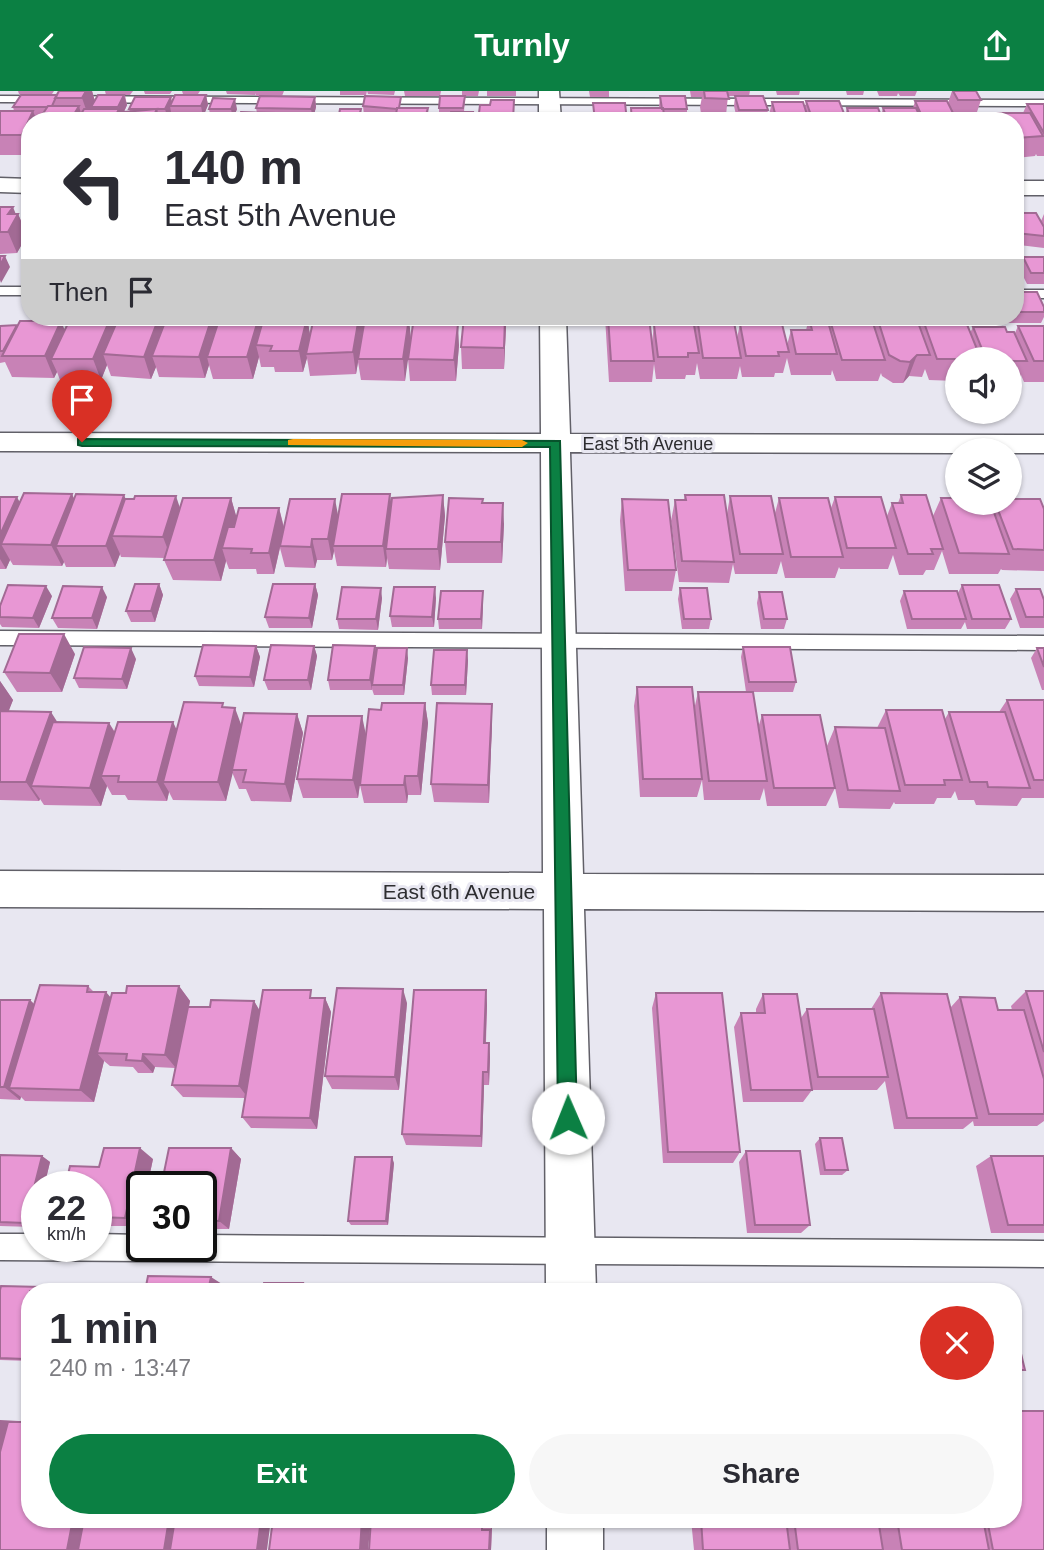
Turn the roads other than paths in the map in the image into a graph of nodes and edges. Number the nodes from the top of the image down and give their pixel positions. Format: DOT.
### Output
graph roads {
  1 [pos="0,99"];
  2 [pos="1044,103"];
  3 [pos="549,104"];
  4 [pos="0,185"];
  5 [pos="21,185"];
  6 [pos="1024,188"];
  7 [pos="1044,188"];
  8 [pos="0,291"];
  9 [pos="21,291"];
  10 [pos="1024,294"];
  11 [pos="1044,294"];
  12 [pos="553,326"];
  13 [pos="0,442"];
  14 [pos="556,443"];
  15 [pos="1044,444"];
  16 [pos="0,638"];
  17 [pos="559,640"];
  18 [pos="1044,643"];
  19 [pos="0,889"];
  20 [pos="564,891"];
  21 [pos="1044,893"];
  22 [pos="0,1247"];
  23 [pos="1044,1254"];
  24 [pos="570,1271"];
  25 [pos="575,1528"];
  26 [pos="575,1550"];
  1 -- 3 [label="lane"];
  2 -- 3 [label="lane"];
  4 -- 5 [label="street"];
  6 -- 7 [label="street"];
  8 -- 9 [label="lane"];
  10 -- 11 [label="lane"];
  12 -- 14 [label="street"];
  13 -- 14 [label="street, East 5th Avenue"];
  14 -- 15 [label="street, East 5th Avenue"];
  14 -- 17 [label="street"];
  16 -- 17 [label="lane"];
  17 -- 18 [label="lane"];
  17 -- 20 [label="street"];
  19 -- 20 [label="street, East 6th Avenue"];
  20 -- 21 [label="street, East 6th Avenue"];
  20 -- 24 [label="street"];
  22 -- 24 [label="lane"];
  23 -- 24 [label="lane"];
  25 -- 26 [label="street"];
}
